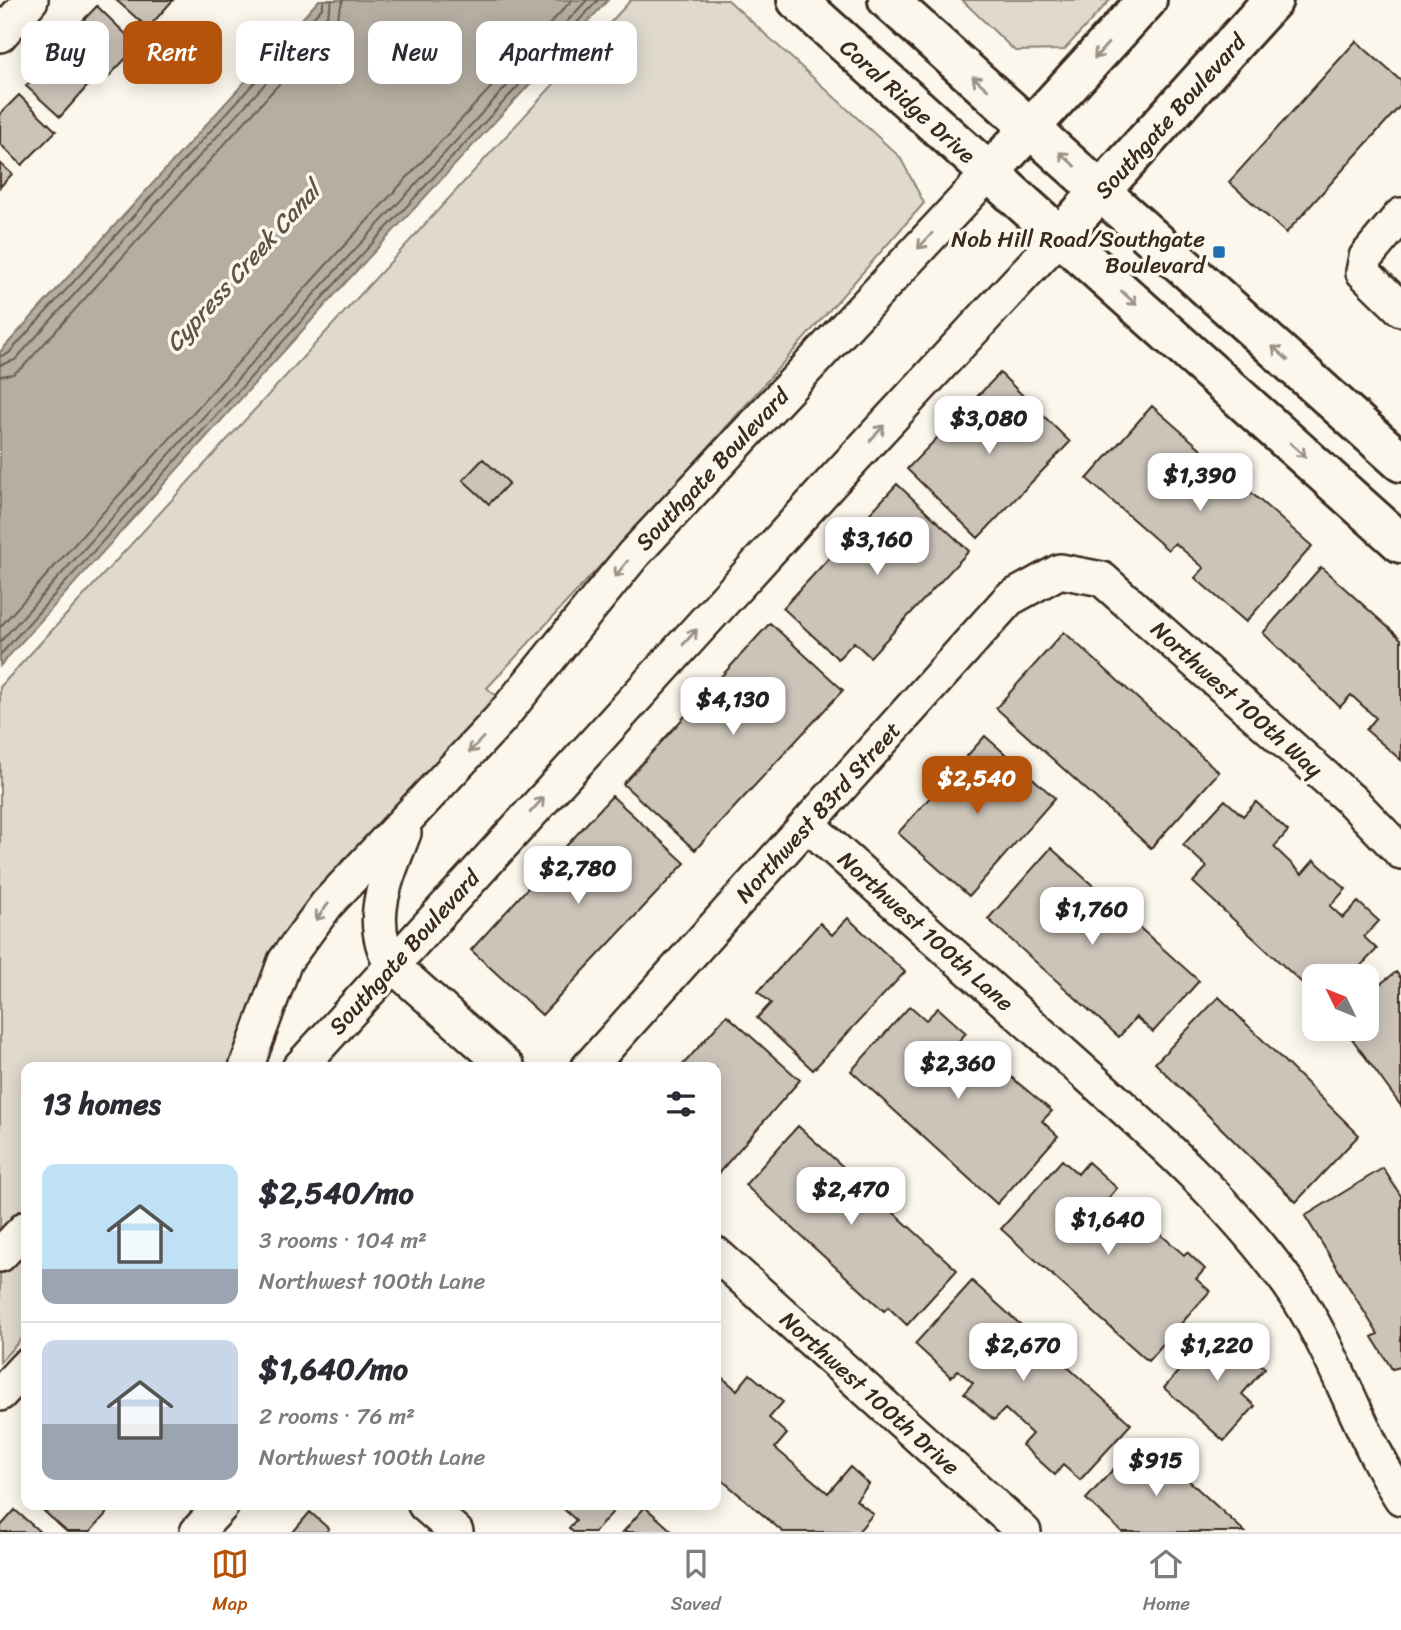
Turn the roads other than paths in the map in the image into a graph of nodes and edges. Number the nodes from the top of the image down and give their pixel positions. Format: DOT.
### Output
graph roads {
  1 [pos="31,0"];
  2 [pos="797,0"];
  3 [pos="888,0"];
  4 [pos="1147,0"];
  5 [pos="1273,0"];
  6 [pos="0,34"];
  7 [pos="1031,128"];
  8 [pos="989,173"];
  9 [pos="1103,191"];
  10 [pos="1401,215"];
  11 [pos="1059,237"];
  12 [pos="1401,309"];
  13 [pos="1401,462"];
  14 [pos="1401,543"];
  15 [pos="1060,571"];
  16 [pos="411,814"];
  17 [pos="807,824"];
  18 [pos="1401,852"];
  19 [pos="392,965"];
  20 [pos="248,1062"];
  21 [pos="304,1062"];
  22 [pos="501,1062"];
  23 [pos="593,1062"];
  24 [pos="21,1233"];
  25 [pos="0,1255"];
  26 [pos="721,1259"];
  27 [pos="21,1371"];
  28 [pos="0,1394"];
  29 [pos="1401,1498"];
  30 [pos="217,1510"];
  31 [pos="431,1510"];
  32 [pos="197,1532"];
  33 [pos="456,1532"];
  34 [pos="1024,1532"];
  1 -- 6 [label="street"];
  2 -- 8 [label="main road, Coral Ridge Drive"];
  7 -- 3 [label="main road, one-way"];
  4 -- 7 [label="main road, Southgate Boulevard, one-way"];
  5 -- 9 [label="main road, Southgate Boulevard"];
  7 -- 8 [label="main road, Southgate Boulevard"];
  9 -- 7 [label="main road, one-way"];
  8 -- 11 [label="main road, Coral Ridge Drive"];
  8 -- 16 [label="street, Southgate Boulevard, one-way"];
  9 -- 11 [label="main road, Southgate Boulevard"];
  13 -- 9 [label="main road, one-way"];
  10 -- 12 [label="street"];
  11 -- 14 [label="main road, Coral Ridge Drive, one-way"];
  19 -- 11 [label="street, Southgate Boulevard, one-way"];
  15 -- 17 [label="street, Northwest 83rd Street"];
  15 -- 18 [label="street, Northwest 100th Way"];
  16 -- 19 [label="street"];
  16 -- 20 [label="street, Southgate Boulevard, one-way"];
  17 -- 23 [label="street, Northwest 83rd Street"];
  17 -- 29 [label="street, Northwest 100th Lane"];
  19 -- 21 [label="street, Southgate Boulevard"];
  19 -- 22 [label="street"];
  24 -- 25 [label="street"];
  26 -- 34 [label="street, Northwest 100th Drive"];
  27 -- 28 [label="street"];
  30 -- 32 [label="street"];
  31 -- 33 [label="street"];
}
